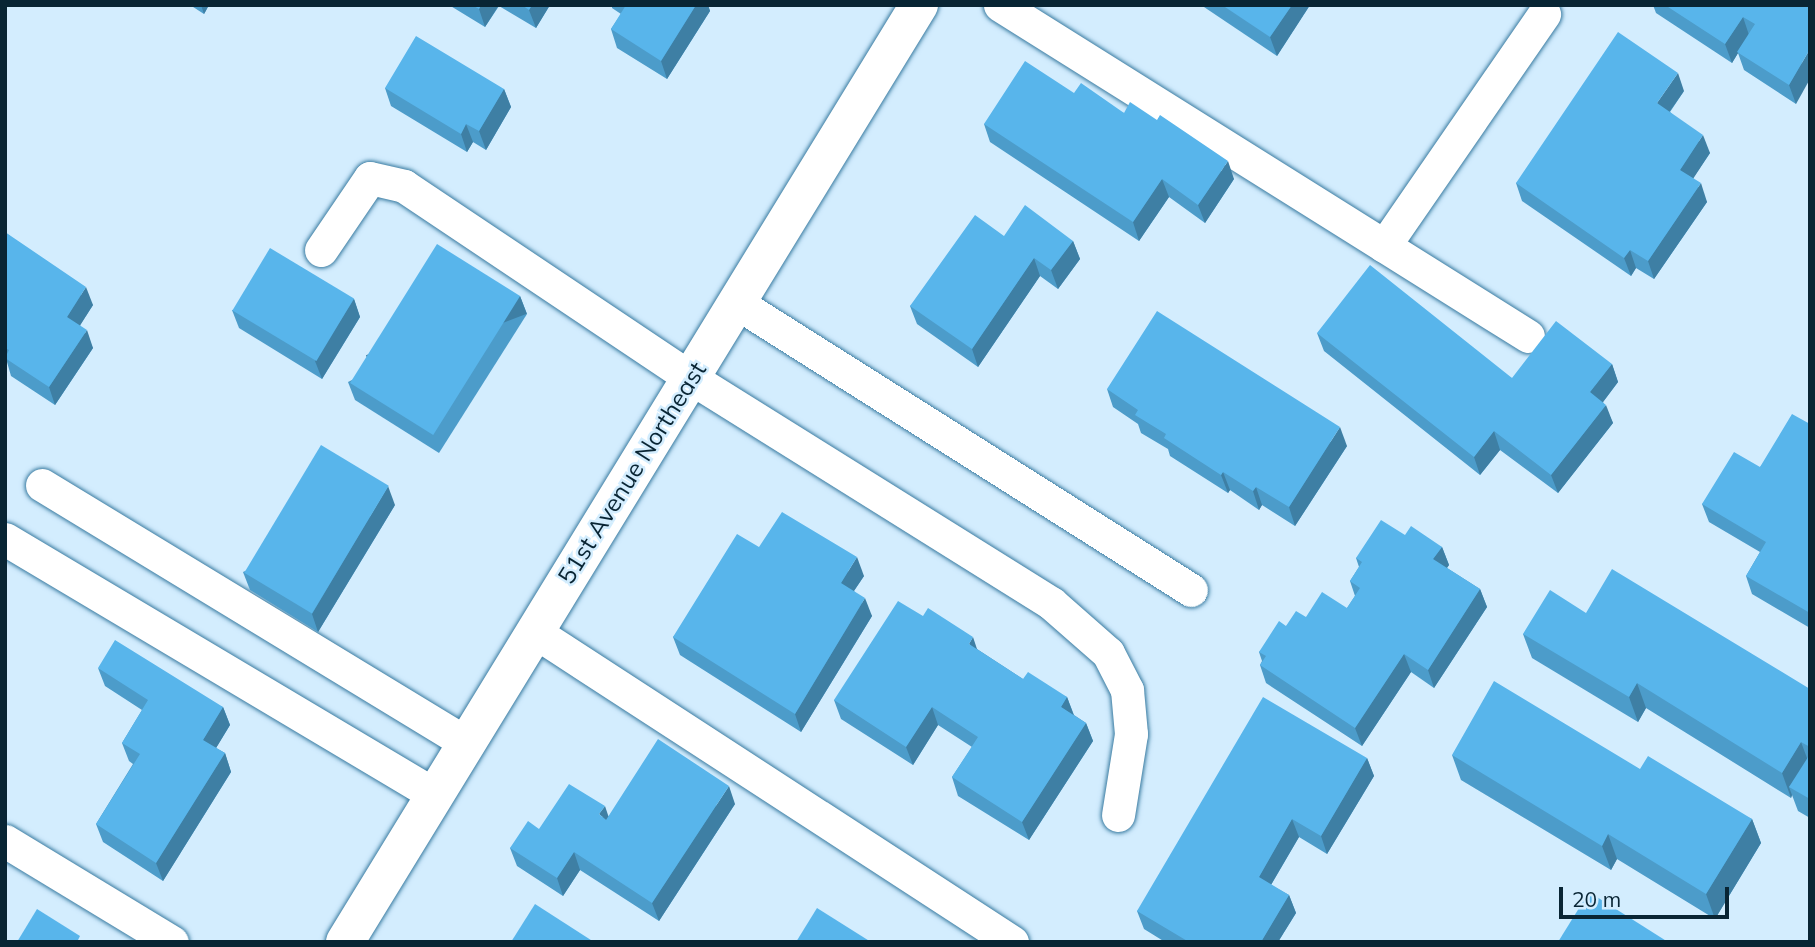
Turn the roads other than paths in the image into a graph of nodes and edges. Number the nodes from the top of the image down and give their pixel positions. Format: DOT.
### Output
graph roads {
  1 [pos="919,5"];
  2 [pos="1000,5"];
  3 [pos="1544,14"];
  4 [pos="1384,246"];
  5 [pos="321,250"];
  6 [pos="737,303"];
  7 [pos="1528,336"];
  8 [pos="691,377"];
  9 [pos="42,485"];
  10 [pos="5,539"];
  11 [pos="1191,590"];
  12 [pos="535,632"];
  13 [pos="467,743"];
  14 [pos="435,795"];
  15 [pos="1118,815"];
  16 [pos="5,841"];
  17 [pos="172,942"];
  18 [pos="345,942"];
  19 [pos="1013,942"];
  1 -- 6 [label="street, 51st Avenue Northeast"];
  2 -- 4 [label="lane"];
  3 -- 4 [label="lane"];
  4 -- 7 [label="lane"];
  5 -- 8 [label="lane"];
  6 -- 8 [label="street, 51st Avenue Northeast"];
  6 -- 11 [label="lane"];
  8 -- 12 [label="street, 51st Avenue Northeast"];
  8 -- 15 [label="lane"];
  9 -- 13 [label="lane"];
  10 -- 14 [label="lane"];
  12 -- 13 [label="street, 51st Avenue Northeast"];
  12 -- 19 [label="lane"];
  13 -- 14 [label="street, 51st Avenue Northeast"];
  14 -- 18 [label="street, 51st Avenue Northeast"];
  16 -- 17 [label="lane"];
}
